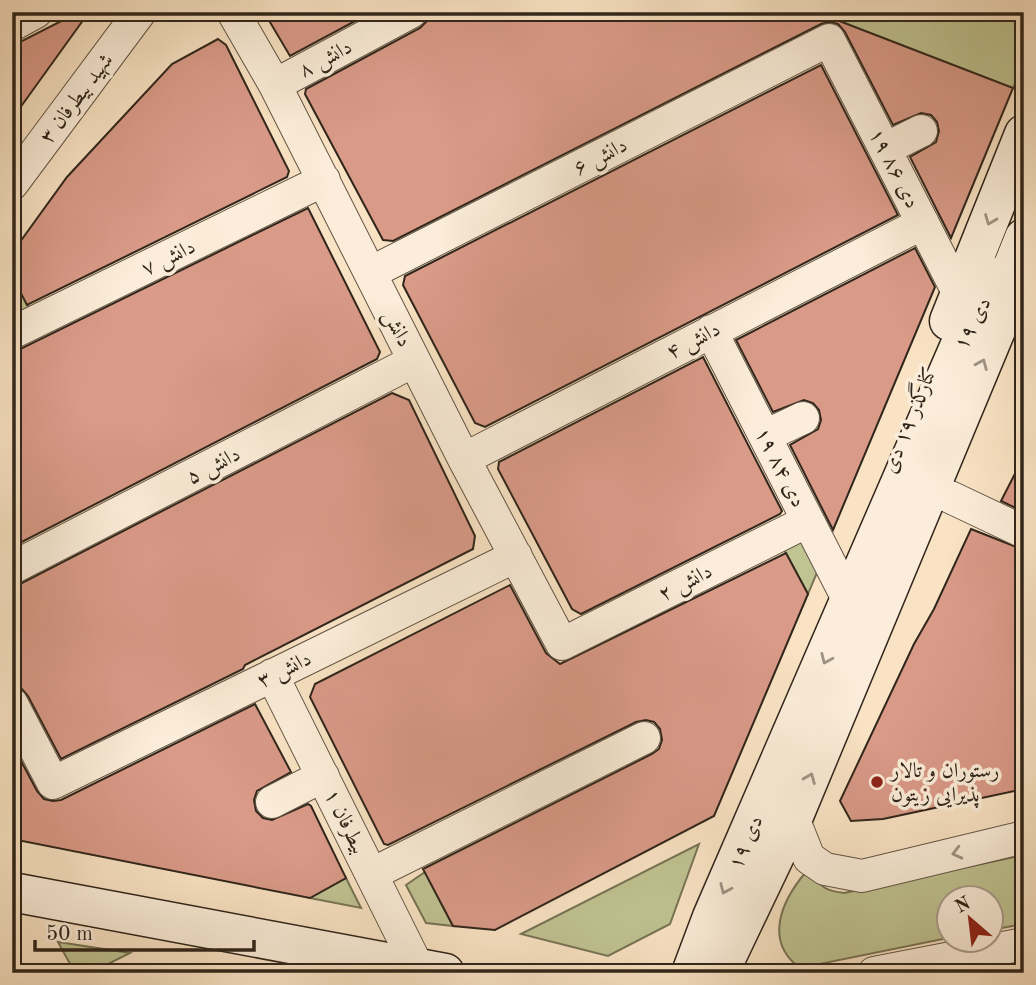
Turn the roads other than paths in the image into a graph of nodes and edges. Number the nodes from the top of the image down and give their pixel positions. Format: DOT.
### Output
graph roads {
  1 [pos="140,12"];
  2 [pos="233,12"];
  3 [pos="411,12"];
  4 [pos="37,13"];
  5 [pos="12,25"];
  6 [pos="829,40"];
  7 [pos="275,85"];
  8 [pos="921,131"];
  9 [pos="1024,134"];
  10 [pos="886,149"];
  11 [pos="324,180"];
  12 [pos="12,184"];
  13 [pos="923,223"];
  14 [pos="1018,253"];
  15 [pos="370,273"];
  16 [pos="960,296"];
  17 [pos="711,331"];
  18 [pos="12,333"];
  19 [pos="1024,334"];
  20 [pos="414,361"];
  21 [pos="803,418"];
  22 [pos="765,436"];
  23 [pos="464,459"];
  24 [pos="950,497"];
  25 [pos="886,513"];
  26 [pos="808,521"];
  27 [pos="1024,532"];
  28 [pos="516,556"];
  29 [pos="12,568"];
  30 [pos="863,609"];
  31 [pos="562,644"];
  32 [pos="272,675"];
  33 [pos="13,706"];
  34 [pos="644,738"];
  35 [pos="323,776"];
  36 [pos="272,802"];
  37 [pos="793,818"];
  38 [pos="1024,837"];
  39 [pos="372,874"];
  40 [pos="12,892"];
  41 [pos="1024,944"];
  42 [pos="431,971"];
  43 [pos="691,973"];
  44 [pos="719,973"];
  45 [pos="874,973"];
  1 -- 12 [label="street, شهید بیطرفان ۳"];
  2 -- 7 [label="street, دانش"];
  3 -- 7 [label="street, دانش ۸"];
  4 -- 5 [label="street"];
  6 -- 10 [label="street, ۱۹ دی ۸۶"];
  6 -- 15 [label="street, ۶ دانش"];
  7 -- 11 [label="street, دانش"];
  8 -- 10 [label="street"];
  9 -- 16 [label="main road, کنارگذر ۱۹ دی, one-way"];
  10 -- 13 [label="street, ۱۹ دی ۸۶"];
  11 -- 15 [label="street, دانش"];
  11 -- 18 [label="street, دانش ۷"];
  13 -- 16 [label="street, ۱۹ دی ۸۶"];
  13 -- 17 [label="street, دانش ۴"];
  14 -- 25 [label="main road, ۱۹ دی"];
  30 -- 14 [label="main road, ۱۹ دی, one-way"];
  15 -- 20 [label="street, دانش"];
  16 -- 25 [label="main road, کنارگذر ۱۹ دی"];
  17 -- 22 [label="street, ۱۹ دی ۸۴"];
  17 -- 23 [label="street, دانش ۴"];
  19 -- 24 [label="main road"];
  20 -- 23 [label="street, دانش"];
  20 -- 29 [label="street, دانش ۵"];
  21 -- 22 [label="street"];
  22 -- 26 [label="street, ۱۹ دی ۸۴"];
  23 -- 28 [label="street, دانش"];
  24 -- 27 [label="street"];
  24 -- 30 [label="main road"];
  25 -- 30 [label="main road, ۱۹ دی"];
  26 -- 30 [label="street, ۱۹ دی ۸۴"];
  26 -- 31 [label="street, ۲ دانش"];
  28 -- 31 [label="street, دانش"];
  28 -- 32 [label="street, دانش ۳"];
  37 -- 30 [label="main road, ۱۹ دی, one-way"];
  30 -- 43 [label="main road, ۱۹ دی, one-way"];
  32 -- 33 [label="street, دانش ۳"];
  32 -- 35 [label="street, بیطرفان ۱"];
  34 -- 39 [label="street"];
  35 -- 36 [label="street"];
  35 -- 39 [label="street, بیطرفان ۱"];
  38 -- 37 [label="street, one-way"];
  37 -- 44 [label="main road, ۱۹ دی"];
  39 -- 42 [label="street, بیطرفان ۱"];
  40 -- 42 [label="main road"];
  41 -- 45 [label="street"];
}
